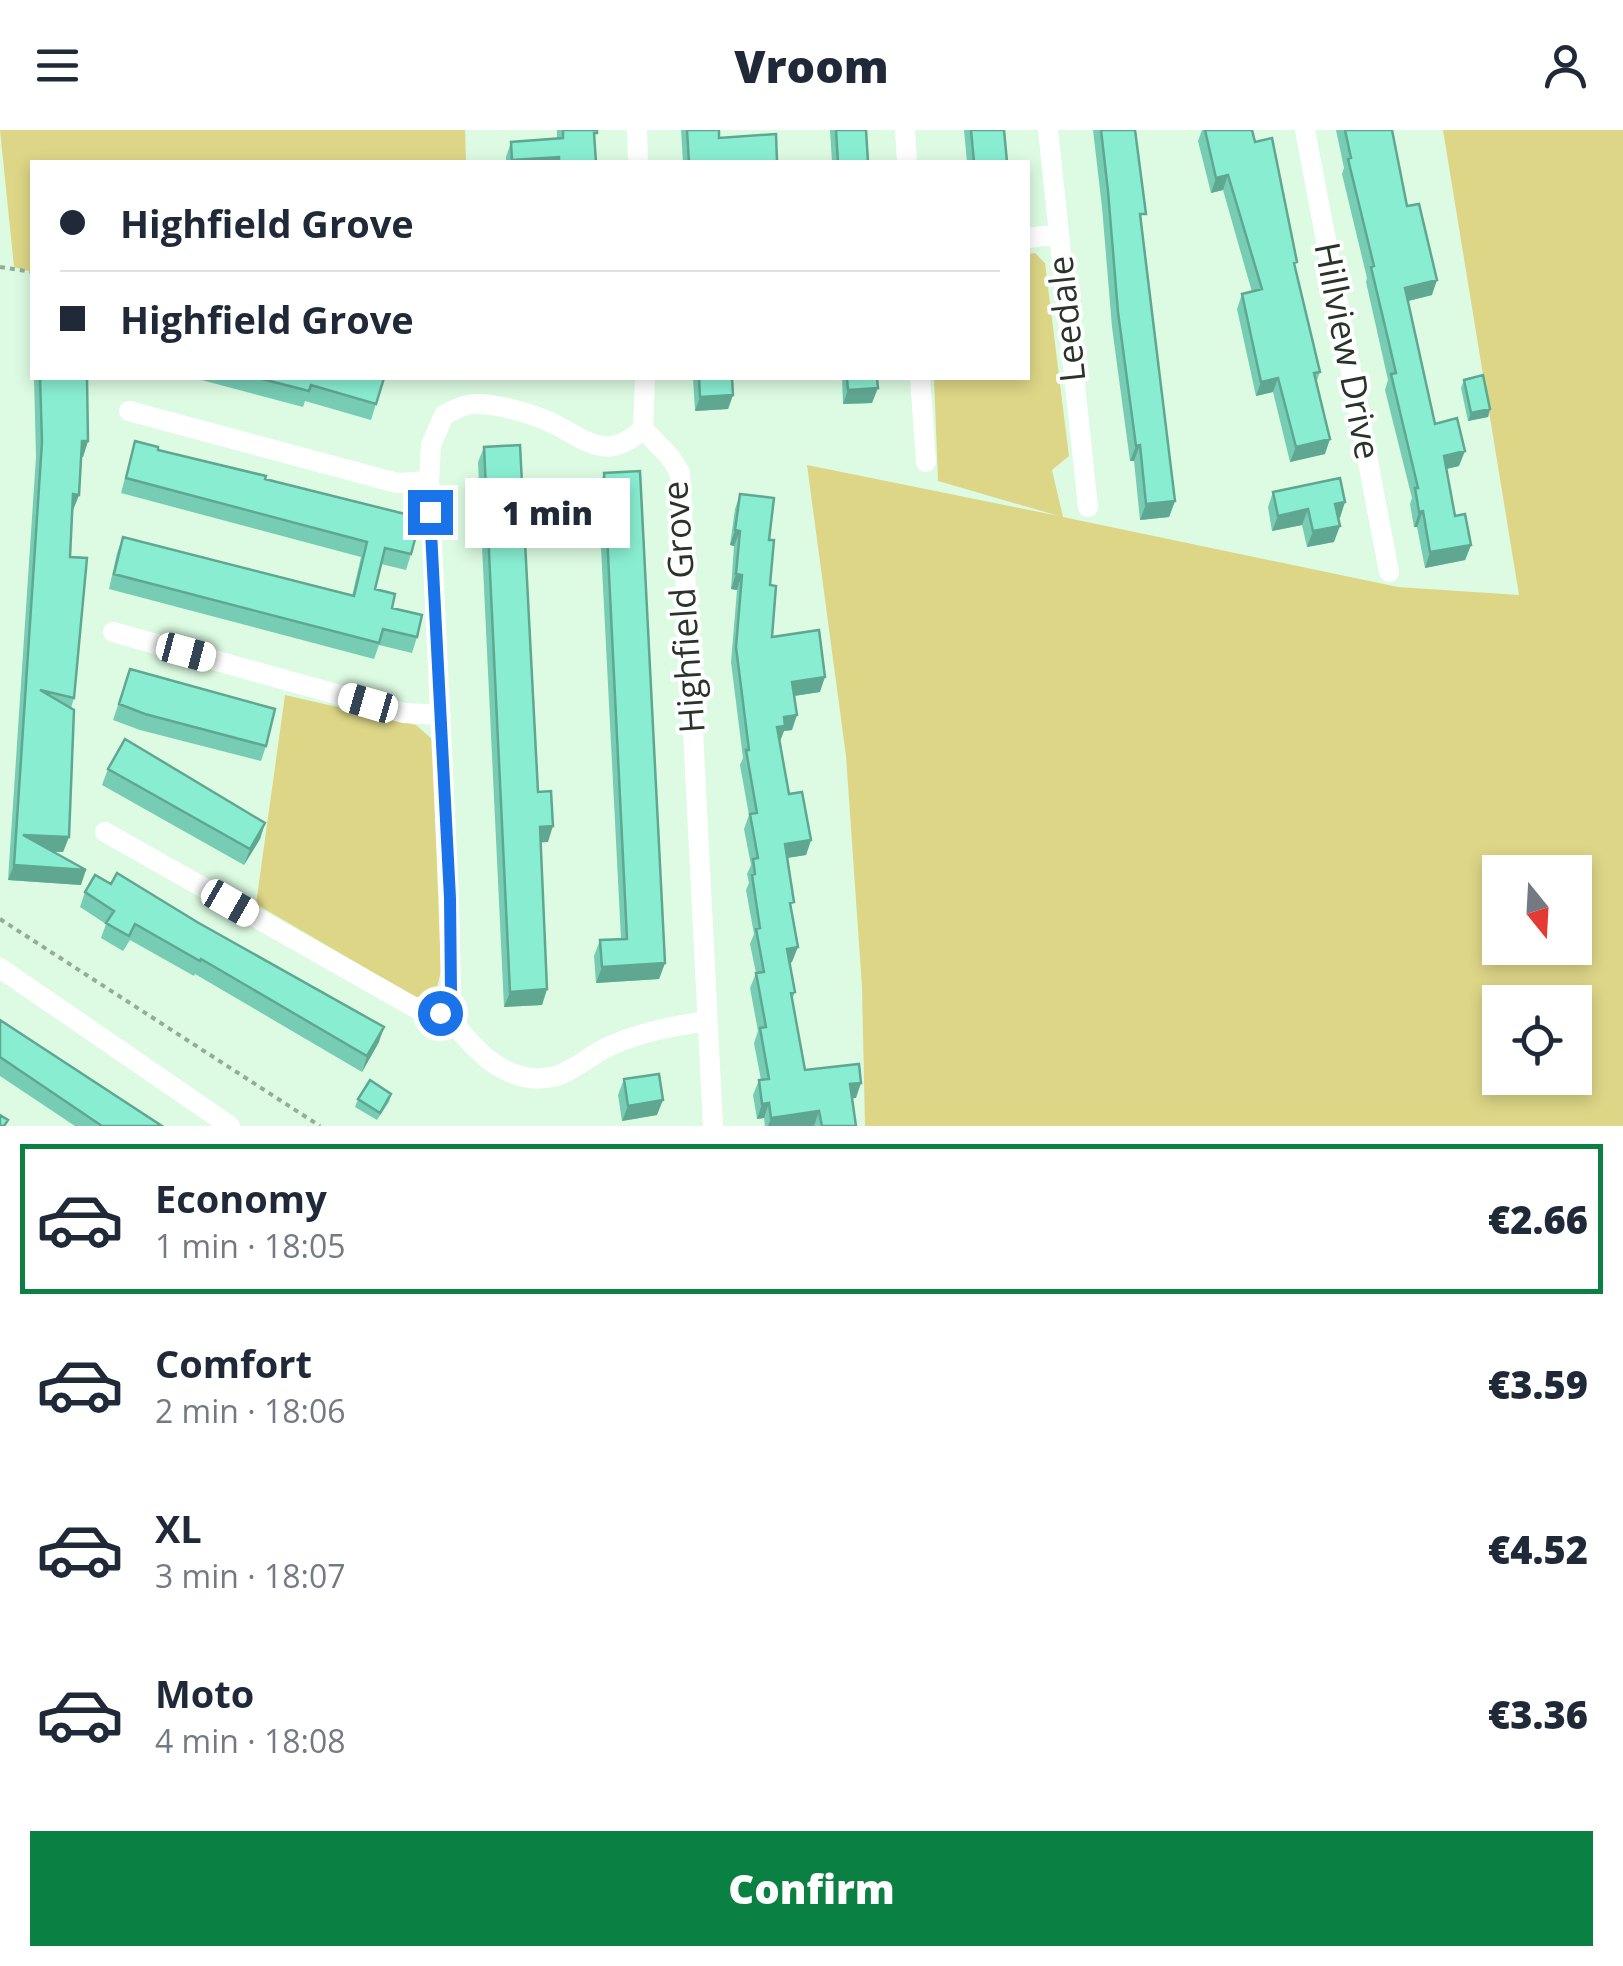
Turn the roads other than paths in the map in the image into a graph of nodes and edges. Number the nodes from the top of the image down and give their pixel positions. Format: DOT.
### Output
graph roads {
  1 [pos="637,130"];
  2 [pos="905,130"];
  3 [pos="1048,130"];
  4 [pos="1305,130"];
  5 [pos="638,160"];
  6 [pos="907,160"];
  7 [pos="1058,234"];
  8 [pos="1030,238"];
  9 [pos="645,380"];
  10 [pos="920,380"];
  11 [pos="129,412"];
  12 [pos="644,429"];
  13 [pos="926,462"];
  14 [pos="429,480"];
  15 [pos="1088,507"];
  16 [pos="1390,572"];
  17 [pos="113,632"];
  18 [pos="441,714"];
  19 [pos="105,832"];
  20 [pos="0,968"];
  21 [pos="448,1014"];
  22 [pos="707,1021"];
  23 [pos="230,1126"];
  24 [pos="713,1126"];
  1 -- 5 [label="street"];
  2 -- 6 [label="street"];
  3 -- 7 [label="street, Leedale"];
  4 -- 16 [label="street, Hillview Drive"];
  7 -- 8 [label="street"];
  7 -- 15 [label="street, Leedale"];
  9 -- 12 [label="street"];
  10 -- 13 [label="street"];
  11 -- 14 [label="street"];
  12 -- 14 [label="street, Highfield Grove"];
  12 -- 22 [label="street, Highfield Grove"];
  14 -- 18 [label="street, Highfield Grove"];
  17 -- 18 [label="street"];
  18 -- 21 [label="street, Highfield Grove"];
  19 -- 21 [label="street"];
  20 -- 23 [label="street"];
  21 -- 22 [label="street"];
  22 -- 24 [label="street, Highfield Grove"];
}
